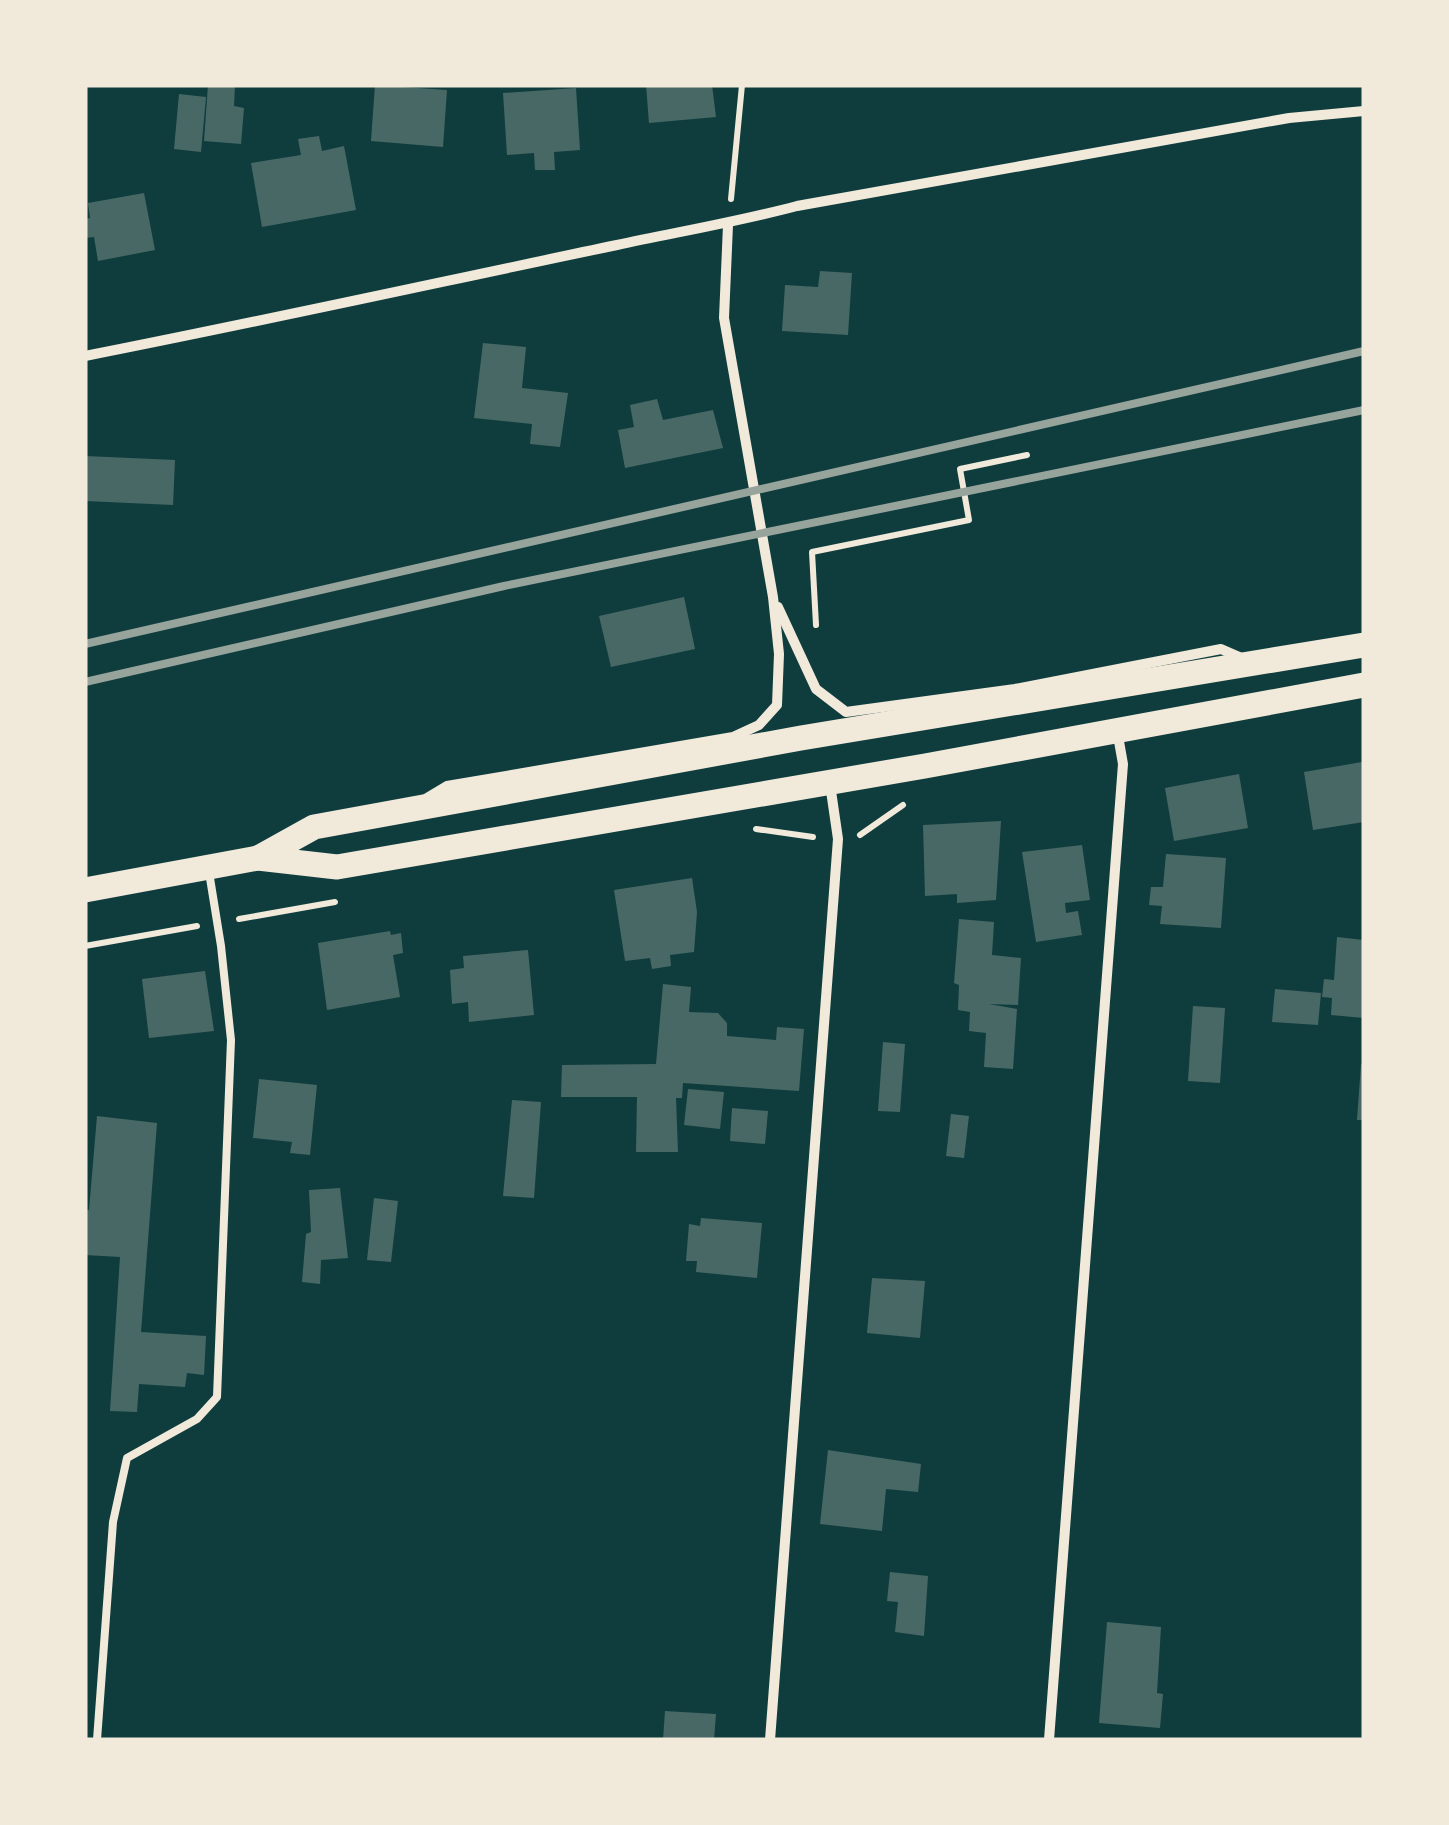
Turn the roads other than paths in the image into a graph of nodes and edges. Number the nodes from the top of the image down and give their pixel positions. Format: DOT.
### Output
graph roads {
  1 [pos="1364,111"];
  2 [pos="728,225"];
  3 [pos="85,356"];
  4 [pos="773,597"];
  5 [pos="1364,645"];
  6 [pos="1253,663"];
  7 [pos="1364,685"];
  8 [pos="1117,730"];
  9 [pos="830,782"];
  10 [pos="408,811"];
  11 [pos="258,858"];
  12 [pos="208,867"];
  13 [pos="85,890"];
  14 [pos="97,1740"];
  15 [pos="770,1740"];
  16 [pos="1049,1740"];
  1 -- 2 [label="street"];
  2 -- 3 [label="street"];
  2 -- 4 [label="street"];
  4 -- 6 [label="street"];
  4 -- 10 [label="street"];
  5 -- 6 [label="main road"];
  6 -- 10 [label="main road"];
  7 -- 8 [label="main road"];
  8 -- 9 [label="main road"];
  8 -- 16 [label="street"];
  9 -- 11 [label="main road"];
  9 -- 15 [label="street"];
  10 -- 11 [label="main road"];
  11 -- 12 [label="main road"];
  12 -- 13 [label="main road"];
  12 -- 14 [label="lane"];
}
